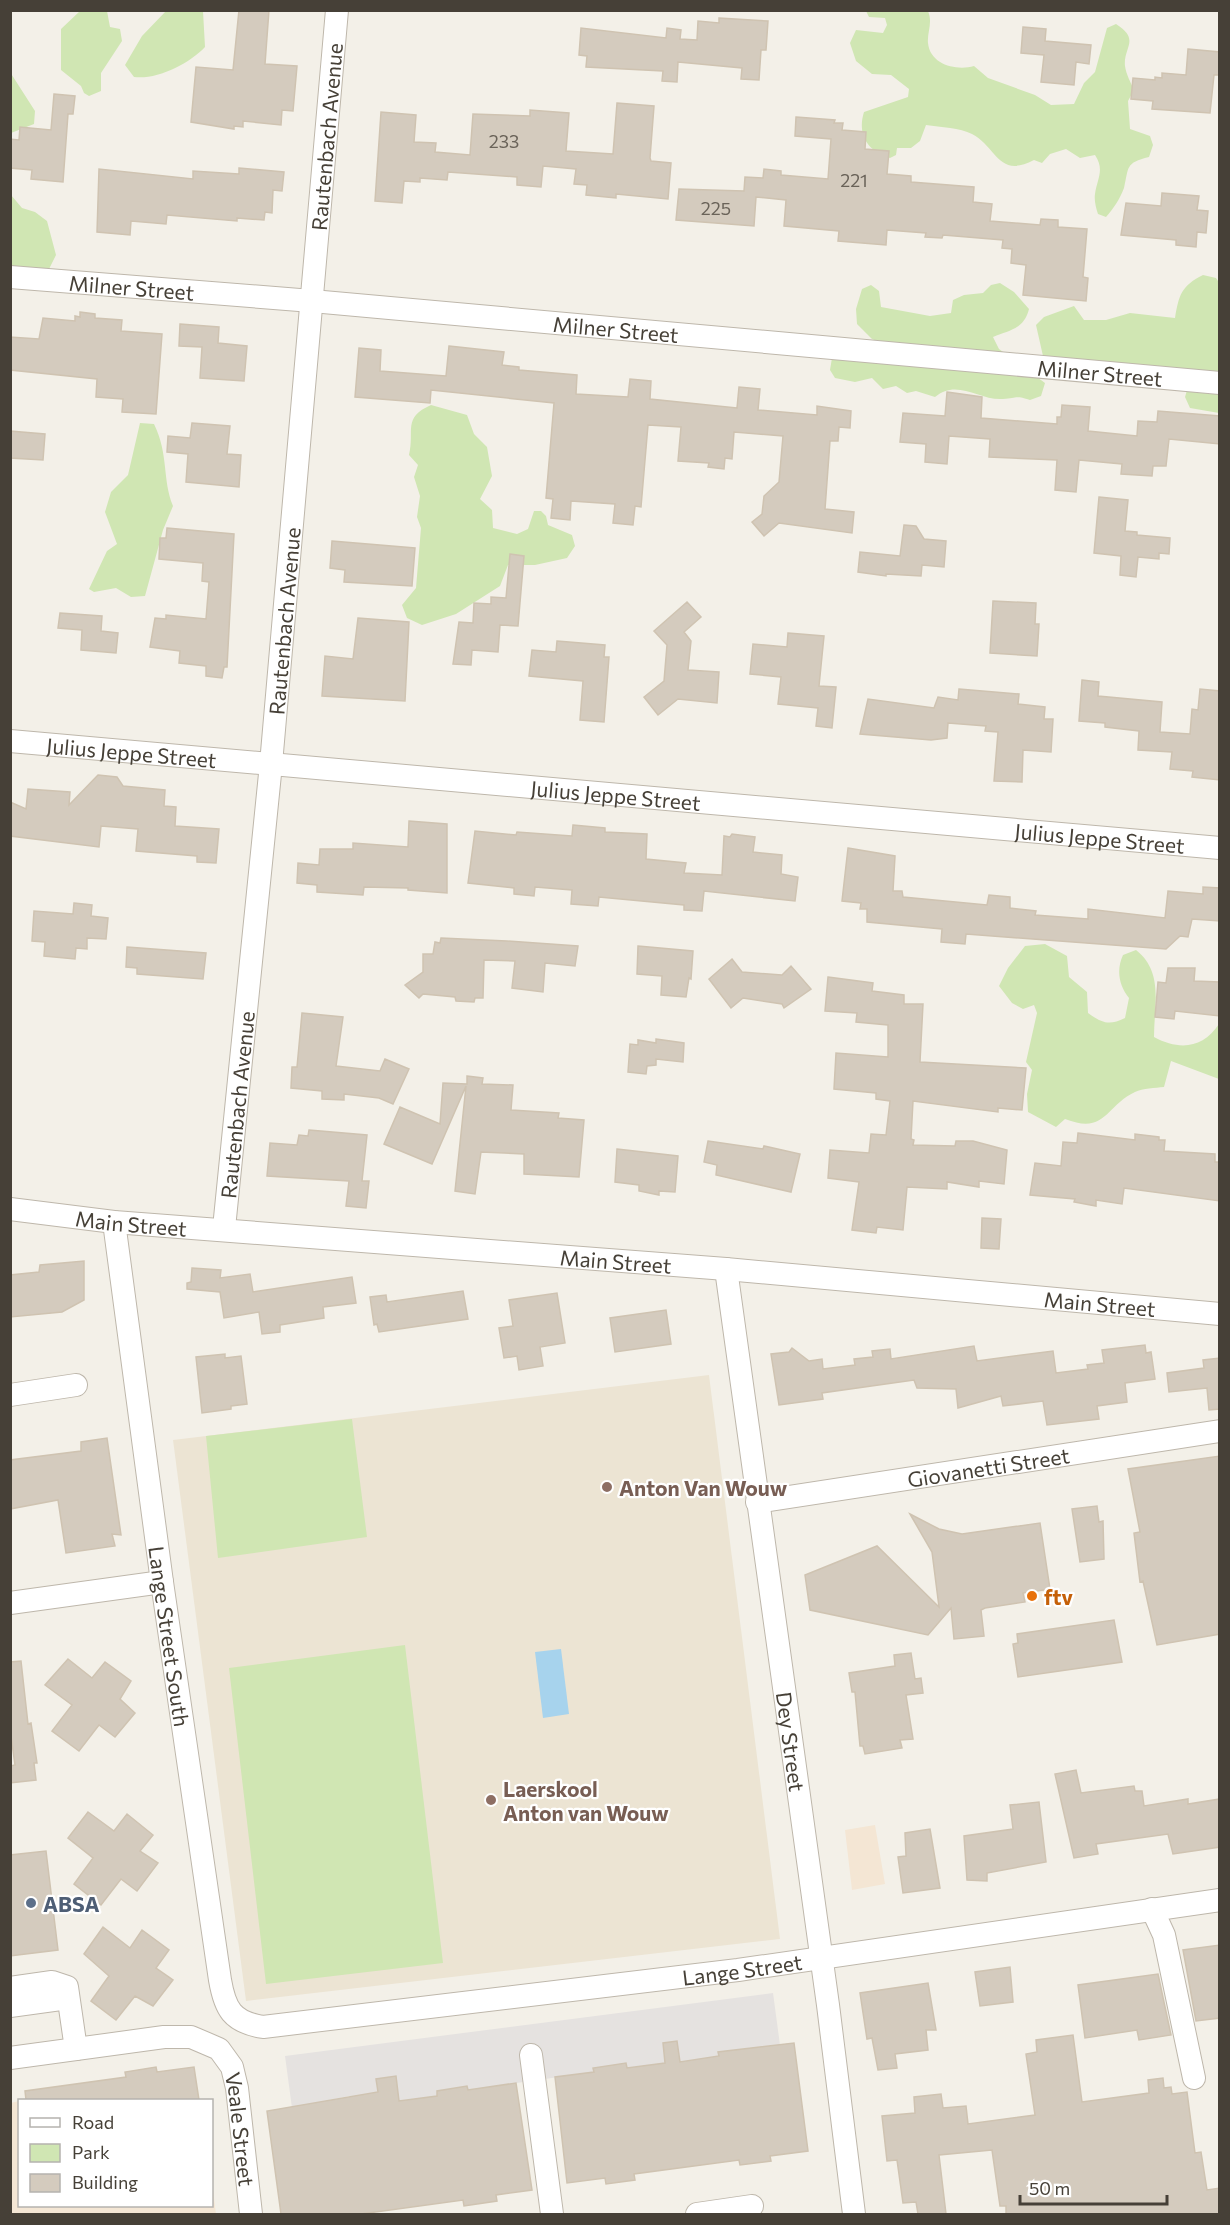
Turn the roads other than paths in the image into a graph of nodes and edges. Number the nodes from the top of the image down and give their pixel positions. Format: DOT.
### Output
graph roads {
  1 [pos="337,10"];
  2 [pos="10,277"];
  3 [pos="312,301"];
  4 [pos="1220,383"];
  5 [pos="10,741"];
  6 [pos="271,764"];
  7 [pos="1220,848"];
  8 [pos="10,1209"];
  9 [pos="114,1222"];
  10 [pos="224,1228"];
  11 [pos="726,1269"];
  12 [pos="1220,1314"];
  13 [pos="76,1385"];
  14 [pos="10,1395"];
  15 [pos="1220,1431"];
  16 [pos="757,1502"];
  17 [pos="162,1582"];
  18 [pos="10,1603"];
  19 [pos="1220,1900"];
  20 [pos="1152,1909"];
  21 [pos="822,1958"];
  22 [pos="10,1988"];
  23 [pos="68,1998"];
  24 [pos="10,2006"];
  25 [pos="263,2027"];
  26 [pos="76,2049"];
  27 [pos="531,2055"];
  28 [pos="10,2058"];
  29 [pos="1194,2078"];
  30 [pos="752,2206"];
  31 [pos="251,2214"];
  32 [pos="552,2214"];
  33 [pos="698,2214"];
  34 [pos="854,2214"];
  1 -- 3 [label="street, Rautenbach Avenue"];
  2 -- 3 [label="street, Milner Street"];
  3 -- 4 [label="street, Milner Street"];
  3 -- 6 [label="street, Rautenbach Avenue"];
  5 -- 6 [label="street, Julius Jeppe Street"];
  6 -- 7 [label="street, Julius Jeppe Street"];
  6 -- 10 [label="street, Rautenbach Avenue"];
  8 -- 9 [label="street, Main Street"];
  9 -- 10 [label="street, Main Street"];
  9 -- 17 [label="street, Lange Street South"];
  10 -- 11 [label="street, Main Street"];
  11 -- 12 [label="street, Main Street"];
  11 -- 16 [label="street, Dey Street"];
  13 -- 14 [label="street"];
  15 -- 16 [label="street, Giovanetti Street"];
  16 -- 21 [label="street, Dey Street"];
  17 -- 18 [label="street"];
  17 -- 25 [label="street, Lange Street South"];
  19 -- 20 [label="street, Lange Street"];
  20 -- 21 [label="street, Lange Street"];
  20 -- 29 [label="street"];
  21 -- 25 [label="street, Lange Street"];
  21 -- 34 [label="street, Dey Street"];
  22 -- 23 [label="street"];
  23 -- 24 [label="street"];
  23 -- 26 [label="street"];
  26 -- 28 [label="street"];
  26 -- 31 [label="street, Veale Street"];
  27 -- 32 [label="street"];
  30 -- 33 [label="street"];
}
